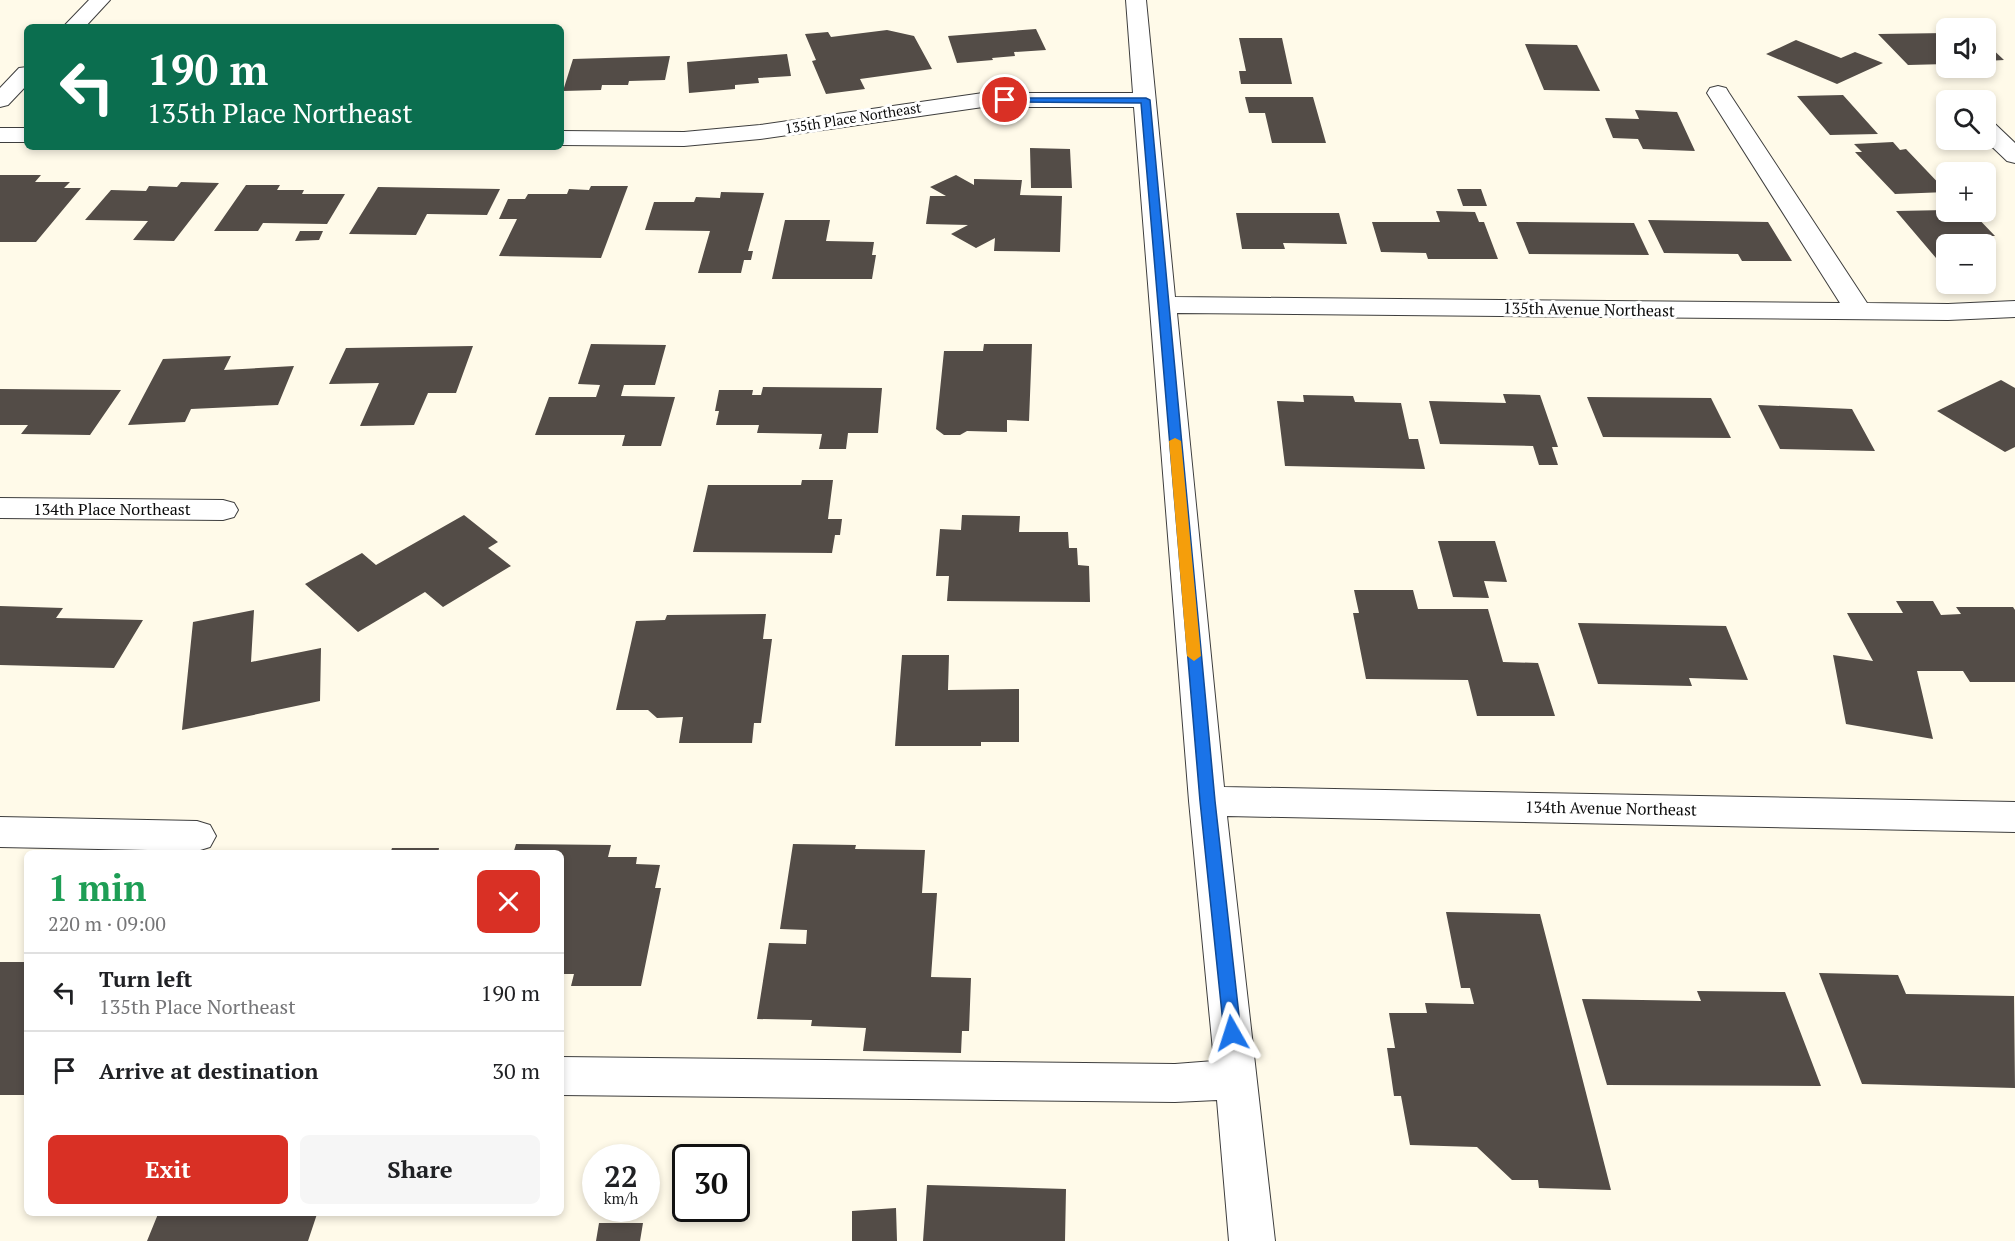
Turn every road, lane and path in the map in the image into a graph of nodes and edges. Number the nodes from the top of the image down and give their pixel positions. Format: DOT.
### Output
graph roads {
  1 [pos="100,0"];
  2 [pos="1136,0"];
  3 [pos="76,24"];
  4 [pos="24,76"];
  5 [pos="1718,93"];
  6 [pos="0,100"];
  7 [pos="1146,100"];
  8 [pos="0,135"];
  9 [pos="24,135"];
  10 [pos="564,138"];
  11 [pos="1996,138"];
  12 [pos="2015,156"];
  13 [pos="1164,305"];
  14 [pos="2015,309"];
  15 [pos="1859,312"];
  16 [pos="0,508"];
  17 [pos="223,510"];
  18 [pos="1207,801"];
  19 [pos="2015,817"];
  20 [pos="0,832"];
  21 [pos="197,836"];
  22 [pos="564,1076"];
  23 [pos="1237,1079"];
  24 [pos="1252,1241"];
  1 -- 3 [label="street"];
  2 -- 7 [label="street"];
  4 -- 6 [label="street"];
  5 -- 15 [label="street"];
  7 -- 10 [label="street, 135th Place Northeast"];
  7 -- 13 [label="street"];
  8 -- 9 [label="street"];
  11 -- 12 [label="street"];
  13 -- 15 [label="street, 135th Avenue Northeast"];
  13 -- 18 [label="street"];
  14 -- 15 [label="street, 135th Avenue Northeast"];
  16 -- 17 [label="street, 134th Place Northeast"];
  18 -- 19 [label="street, 134th Avenue Northeast"];
  18 -- 23 [label="street"];
  20 -- 21 [label="street"];
  22 -- 23 [label="street"];
  23 -- 24 [label="street"];
}
